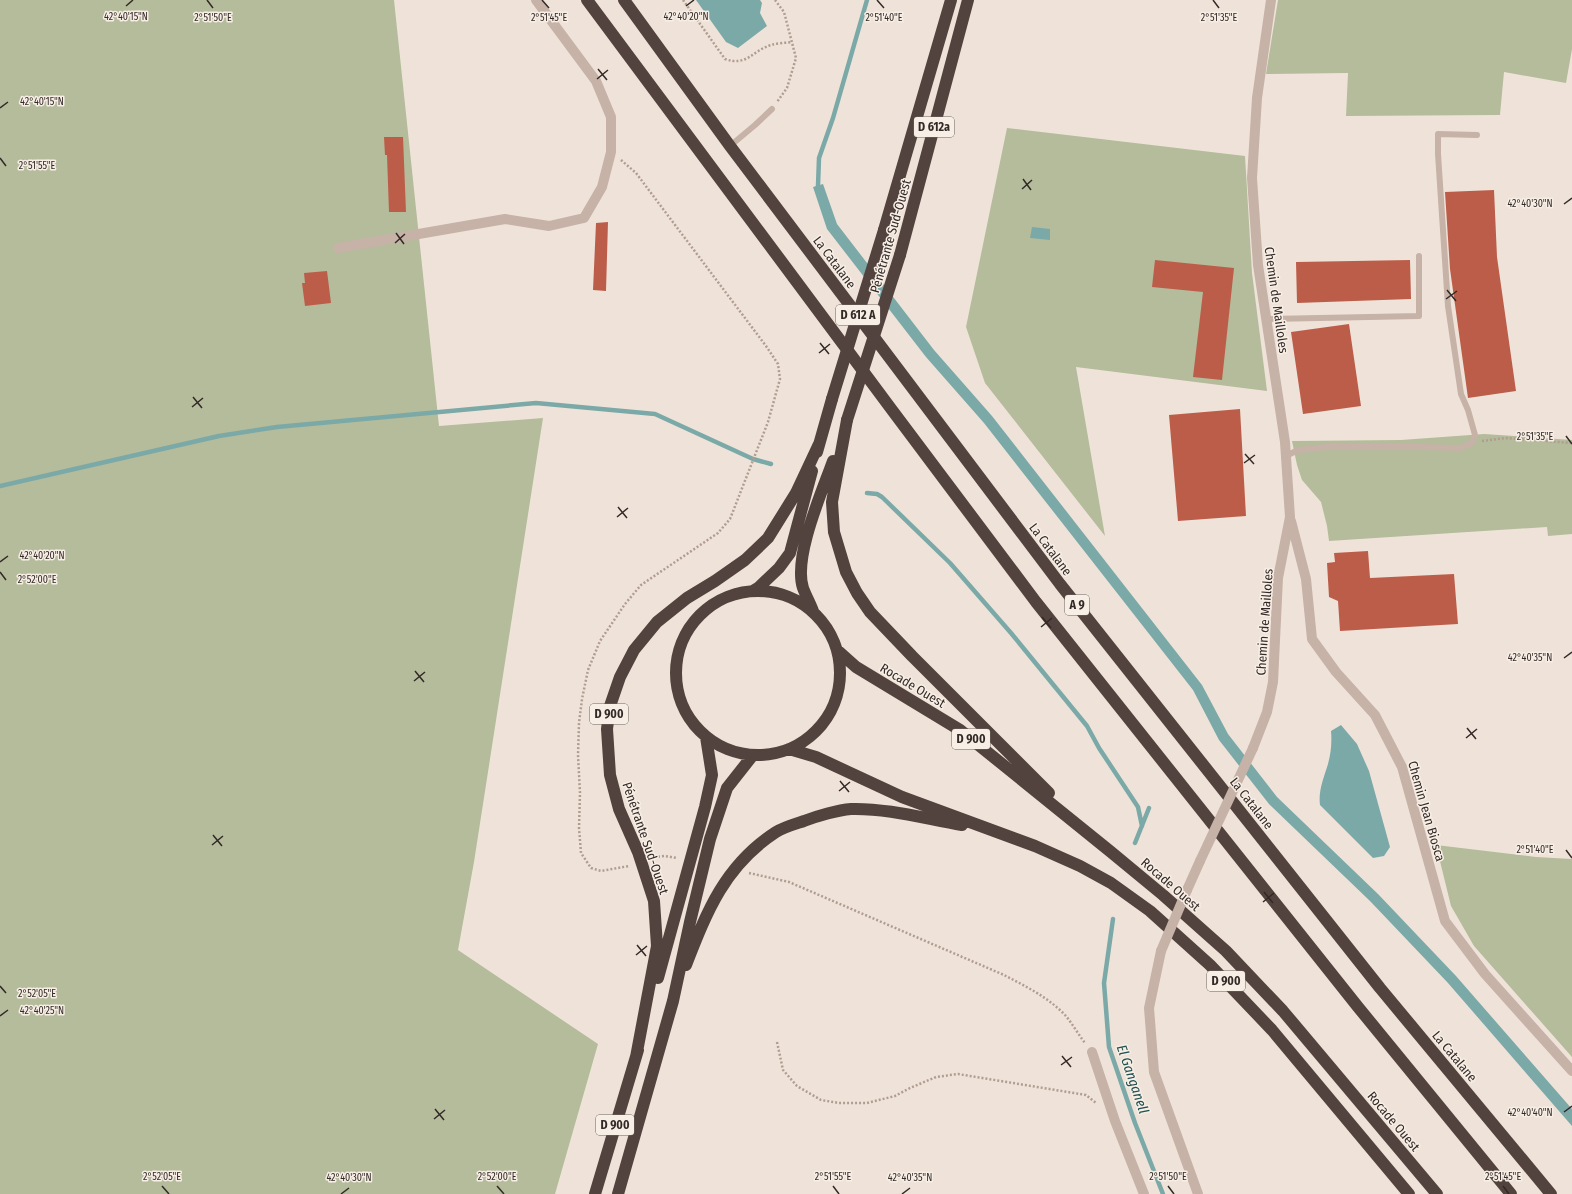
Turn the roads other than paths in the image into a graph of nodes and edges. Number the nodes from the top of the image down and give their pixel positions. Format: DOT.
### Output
graph roads {
  1 [pos="536,0"];
  2 [pos="588,0"];
  3 [pos="624,0"];
  4 [pos="951,0"];
  5 [pos="968,0"];
  6 [pos="1271,0"];
  7 [pos="772,109"];
  8 [pos="1477,134"];
  9 [pos="730,146"];
  10 [pos="884,230"];
  11 [pos="338,248"];
  12 [pos="900,255"];
  13 [pos="1419,256"];
  14 [pos="1266,319"];
  15 [pos="847,420"];
  16 [pos="819,444"];
  17 [pos="1286,456"];
  18 [pos="1290,517"];
  19 [pos="753,591"];
  20 [pos="815,613"];
  21 [pos="837,650"];
  22 [pos="706,737"];
  23 [pos="788,749"];
  24 [pos="753,755"];
  25 [pos="993,830"];
  26 [pos="1097,840"];
  27 [pos="673,1001"];
  28 [pos="1092,1052"];
  29 [pos="636,1057"];
  30 [pos="1572,1071"];
  31 [pos="595,1194"];
  32 [pos="618,1194"];
  33 [pos="1144,1194"];
  34 [pos="1198,1194"];
  35 [pos="1409,1194"];
  36 [pos="1437,1194"];
  37 [pos="1511,1194"];
  38 [pos="1551,1194"];
  1 -- 11 [label="street"];
  2 -- 37 [label="highway, A 9"];
  3 -- 9 [label="highway, La Catalane / A 9"];
  4 -- 10 [label="highway, Pénétrante Sud-Ouest / D 612a"];
  5 -- 12 [label="highway, Pénétrante Sud-Ouest / D 612a"];
  6 -- 14 [label="street, Chemin de Mailloles"];
  7 -- 9 [label="lane"];
  8 -- 17 [label="lane"];
  9 -- 38 [label="highway, La Catalane / A 9"];
  10 -- 16 [label="highway, Pénétrante Sud-Ouest / D 612 A, bridge"];
  12 -- 15 [label="highway, Pénétrante Sud-Ouest / D 612 A, bridge"];
  13 -- 14 [label="lane"];
  14 -- 17 [label="street, Chemin de Mailloles"];
  15 -- 20 [label="highway, Pénétrante Sud-Ouest"];
  15 -- 26 [label="highway"];
  16 -- 19 [label="highway, Pénétrante Sud-Ouest"];
  16 -- 29 [label="highway, Pénétrante Sud-Ouest / D 900"];
  17 -- 18 [label="street, Chemin de Mailloles"];
  18 -- 30 [label="street, Chemin Jean Biosca"];
  18 -- 34 [label="street, Chemin de Mailloles, bridge"];
  19 -- 20 [label="highway, Rocade Ouest"];
  19 -- 22 [label="highway, Rocade Ouest"];
  20 -- 21 [label="highway, Rocade Ouest"];
  21 -- 23 [label="highway, Rocade Ouest"];
  21 -- 26 [label="highway, Rocade Ouest / D 900"];
  22 -- 24 [label="highway, Rocade Ouest"];
  22 -- 29 [label="highway, Pénétrante Sud-Ouest / D 900"];
  23 -- 24 [label="highway, Rocade Ouest"];
  23 -- 25 [label="highway, D 900"];
  24 -- 27 [label="highway"];
  25 -- 27 [label="highway"];
  25 -- 35 [label="highway, D 900"];
  26 -- 36 [label="highway, Rocade Ouest / D 900"];
  27 -- 32 [label="highway"];
  28 -- 33 [label="street"];
  29 -- 31 [label="highway, Pénétrante Sud-Ouest / D 900"];
}
